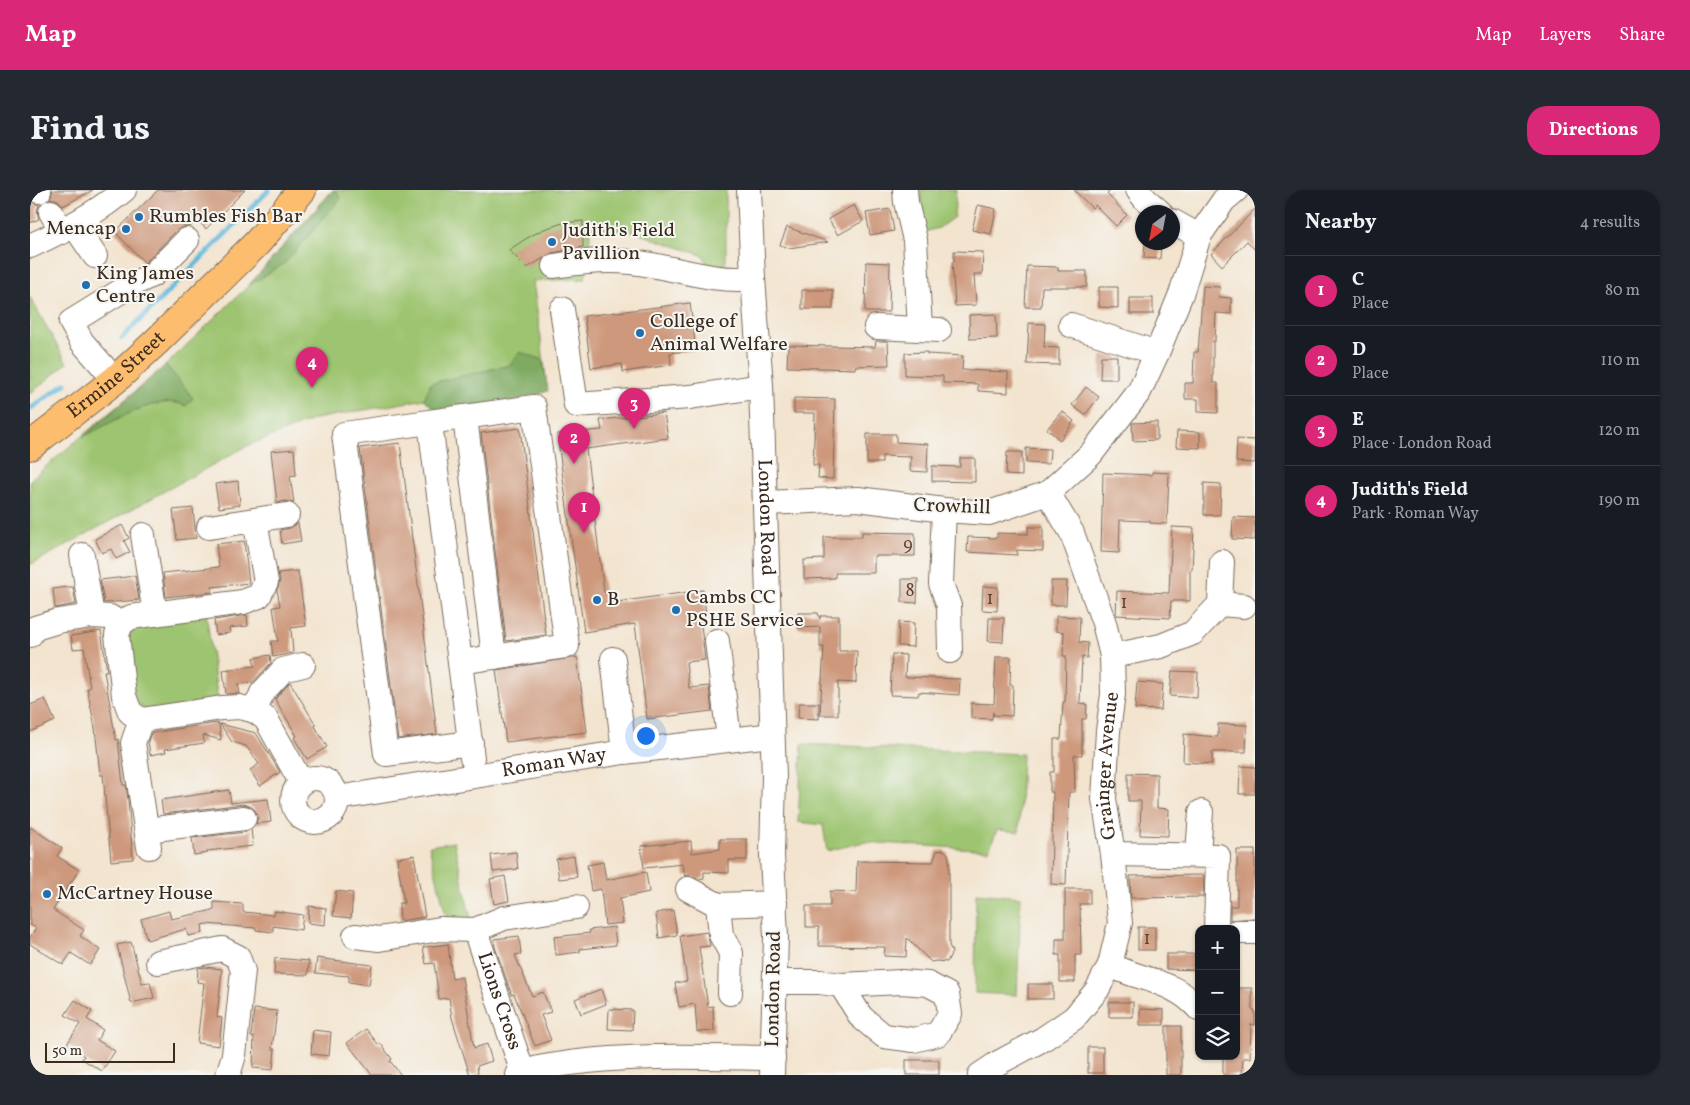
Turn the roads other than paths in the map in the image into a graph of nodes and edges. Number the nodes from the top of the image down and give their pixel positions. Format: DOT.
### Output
graph roads {
  1 [pos="124,190"];
  2 [pos="302,190"];
  3 [pos="750,190"];
  4 [pos="905,190"];
  5 [pos="1138,190"];
  6 [pos="1236,190"];
  7 [pos="1152,205"];
  8 [pos="62,223"];
  9 [pos="1180,225"];
  10 [pos="1200,236"];
  11 [pos="187,240"];
  12 [pos="30,246"];
  13 [pos="95,256"];
  14 [pos="554,266"];
  15 [pos="753,278"];
  16 [pos="562,309"];
  17 [pos="1071,325"];
  18 [pos="876,327"];
  19 [pos="1157,353"];
  20 [pos="115,380"];
  21 [pos="761,386"];
  22 [pos="465,417"];
  23 [pos="430,423"];
  24 [pos="30,446"];
  25 [pos="1048,493"];
  26 [pos="765,503"];
  27 [pos="944,510"];
  28 [pos="287,515"];
  29 [pos="255,520"];
  30 [pos="209,527"];
  31 [pos="143,535"];
  32 [pos="82,555"];
  33 [pos="1222,562"];
  34 [pos="1220,604"];
  35 [pos="1244,606"];
  36 [pos="155,614"];
  37 [pos="92,616"];
  38 [pos="121,624"];
  39 [pos="30,635"];
  40 [pos="717,641"];
  41 [pos="952,651"];
  42 [pos="1112,656"];
  43 [pos="494,657"];
  44 [pos="612,659"];
  45 [pos="460,662"];
  46 [pos="303,665"];
  47 [pos="255,711"];
  48 [pos="141,720"];
  49 [pos="772,735"];
  50 [pos="729,739"];
  51 [pos="471,743"];
  52 [pos="624,752"];
  53 [pos="474,775"];
  54 [pos="301,782"];
  55 [pos="337,798"];
  56 [pos="1201,812"];
  57 [pos="244,818"];
  58 [pos="1113,854"];
  59 [pos="1208,855"];
  60 [pos="688,889"];
  61 [pos="775,903"];
  62 [pos="718,905"];
  63 [pos="576,907"];
  64 [pos="1216,925"];
  65 [pos="475,930"];
  66 [pos="1240,932"];
  67 [pos="1255,932"];
  68 [pos="355,936"];
  69 [pos="158,962"];
  70 [pos="1110,965"];
  71 [pos="775,982"];
  72 [pos="841,985"];
  73 [pos="730,993"];
  74 [pos="1195,1005"];
  75 [pos="773,1066"];
  76 [pos="590,1068"];
  77 [pos="231,1074"];
  78 [pos="520,1074"];
  79 [pos="980,1075"];
  1 -- 8 [label="street"];
  2 -- 20 [label="main road, Ermine Street"];
  3 -- 15 [label="street, London Road"];
  4 -- 18 [label="street"];
  5 -- 7 [label="street"];
  6 -- 10 [label="street, Crowhill"];
  8 -- 12 [label="street"];
  8 -- 13 [label="street"];
  9 -- 10 [label="street"];
  10 -- 19 [label="street, Crowhill"];
  11 -- 20 [label="street"];
  14 -- 15 [label="street"];
  15 -- 21 [label="street, London Road"];
  16 -- 21 [label="street"];
  17 -- 19 [label="street"];
  19 -- 25 [label="street, Crowhill"];
  20 -- 24 [label="main road, Ermine Street"];
  21 -- 26 [label="street, London Road"];
  22 -- 23 [label="street"];
  22 -- 43 [label="street"];
  22 -- 43 [label="street"];
  23 -- 45 [label="street"];
  23 -- 51 [label="street"];
  25 -- 27 [label="street, Crowhill"];
  25 -- 42 [label="street, Grainger Avenue"];
  26 -- 27 [label="street, Crowhill"];
  26 -- 49 [label="street, London Road"];
  27 -- 41 [label="street"];
  28 -- 29 [label="street"];
  29 -- 30 [label="street"];
  29 -- 36 [label="street"];
  31 -- 36 [label="street"];
  32 -- 37 [label="street"];
  33 -- 34 [label="street"];
  34 -- 35 [label="street"];
  34 -- 42 [label="street"];
  36 -- 38 [label="street"];
  37 -- 38 [label="street"];
  37 -- 39 [label="street"];
  38 -- 48 [label="street"];
  40 -- 50 [label="street"];
  42 -- 58 [label="street, Grainger Avenue"];
  43 -- 45 [label="street"];
  44 -- 52 [label="street"];
  45 -- 51 [label="street"];
  46 -- 47 [label="street"];
  47 -- 48 [label="street"];
  47 -- 54 [label="street"];
  48 -- 57 [label="street"];
  49 -- 50 [label="street, Roman Way"];
  49 -- 61 [label="street, London Road"];
  50 -- 52 [label="street, Roman Way"];
  51 -- 53 [label="street"];
  52 -- 53 [label="street, Roman Way"];
  53 -- 55 [label="street, Roman Way"];
  54 -- 55 [label="street"];
  54 -- 55 [label="street"];
  56 -- 59 [label="street"];
  58 -- 59 [label="street"];
  58 -- 70 [label="street, Grainger Avenue"];
  59 -- 64 [label="street"];
  60 -- 62 [label="street"];
  61 -- 62 [label="street, London Road"];
  61 -- 71 [label="street, London Road"];
  62 -- 73 [label="street"];
  63 -- 65 [label="street, Lions Cross"];
  65 -- 68 [label="street, Lions Cross"];
  65 -- 78 [label="street, Lions Cross"];
  66 -- 67 [label="street"];
  69 -- 77 [label="street"];
  70 -- 74 [label="street"];
  70 -- 79 [label="street, Grainger Avenue"];
  71 -- 72 [label="street"];
  71 -- 75 [label="street, London Road"];
  75 -- 76 [label="street"];
  76 -- 78 [label="street"];
}
